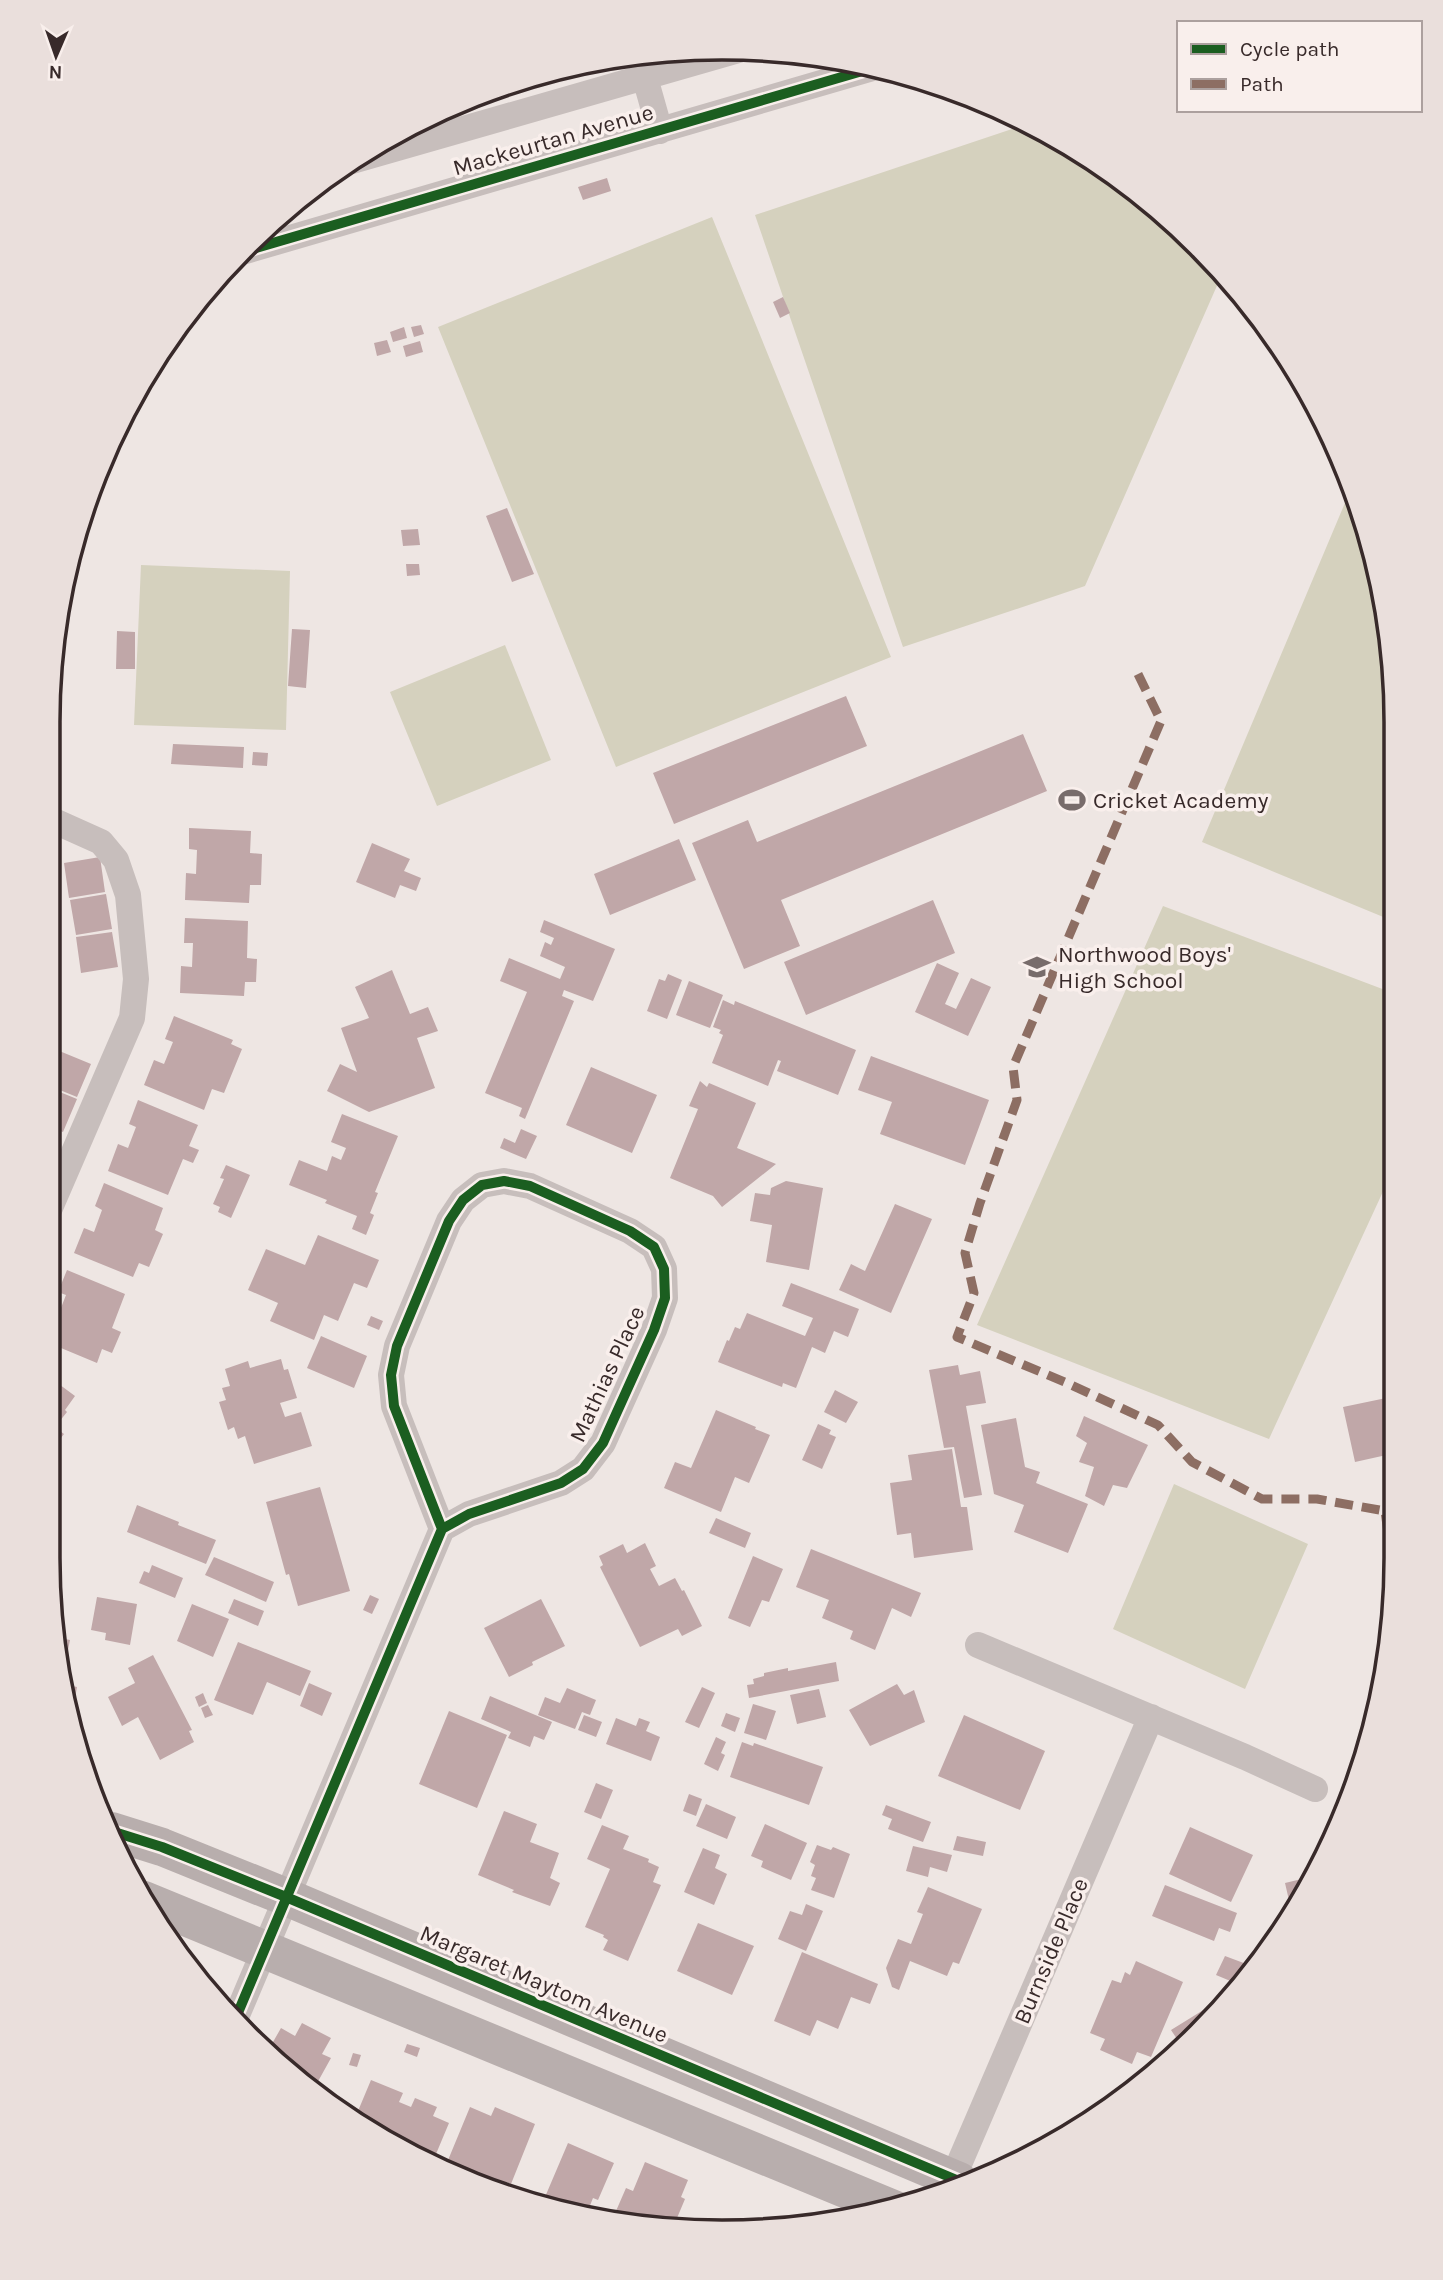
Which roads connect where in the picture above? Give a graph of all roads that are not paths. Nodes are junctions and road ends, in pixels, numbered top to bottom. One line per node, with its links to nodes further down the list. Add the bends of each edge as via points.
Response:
1 (641, 65): 3 (street); 4 (street, Mackeurtan Avenue)
2 (856, 73): 3 (street, Mackeurtan Avenue)
3 (660, 131): 5 (street, Mackeurtan Avenue)
4 (391, 148)
5 (261, 245)
6 (60, 824): 7 (street, via 101,842 116,860 128,895 135,979 132,1018)
7 (60, 1185)
8 (442, 1529): 8 (street, Mathias Place, via 394,1406 391,1376 397,1346 449,1221 463,1200 482,1185 504,1181 530,1186 630,1231 654,1247 664,1269 665,1298 603,1443 583,1469 561,1483 469,1514); 13 (street)
9 (978, 1645): 10 (street)
10 (1151, 1717): 11 (street); 17 (street, Burnside Place)
11 (1315, 1789)
12 (120, 1834): 13 (street, Margaret Maytom Avenue)
13 (286, 1898): 15 (street); 18 (street, Margaret Maytom Avenue)
14 (158, 1905): 15 (street)
15 (264, 1950): 16 (street); 19 (street)
16 (239, 2011)
17 (956, 2177)
18 (949, 2180)
19 (876, 2202)

